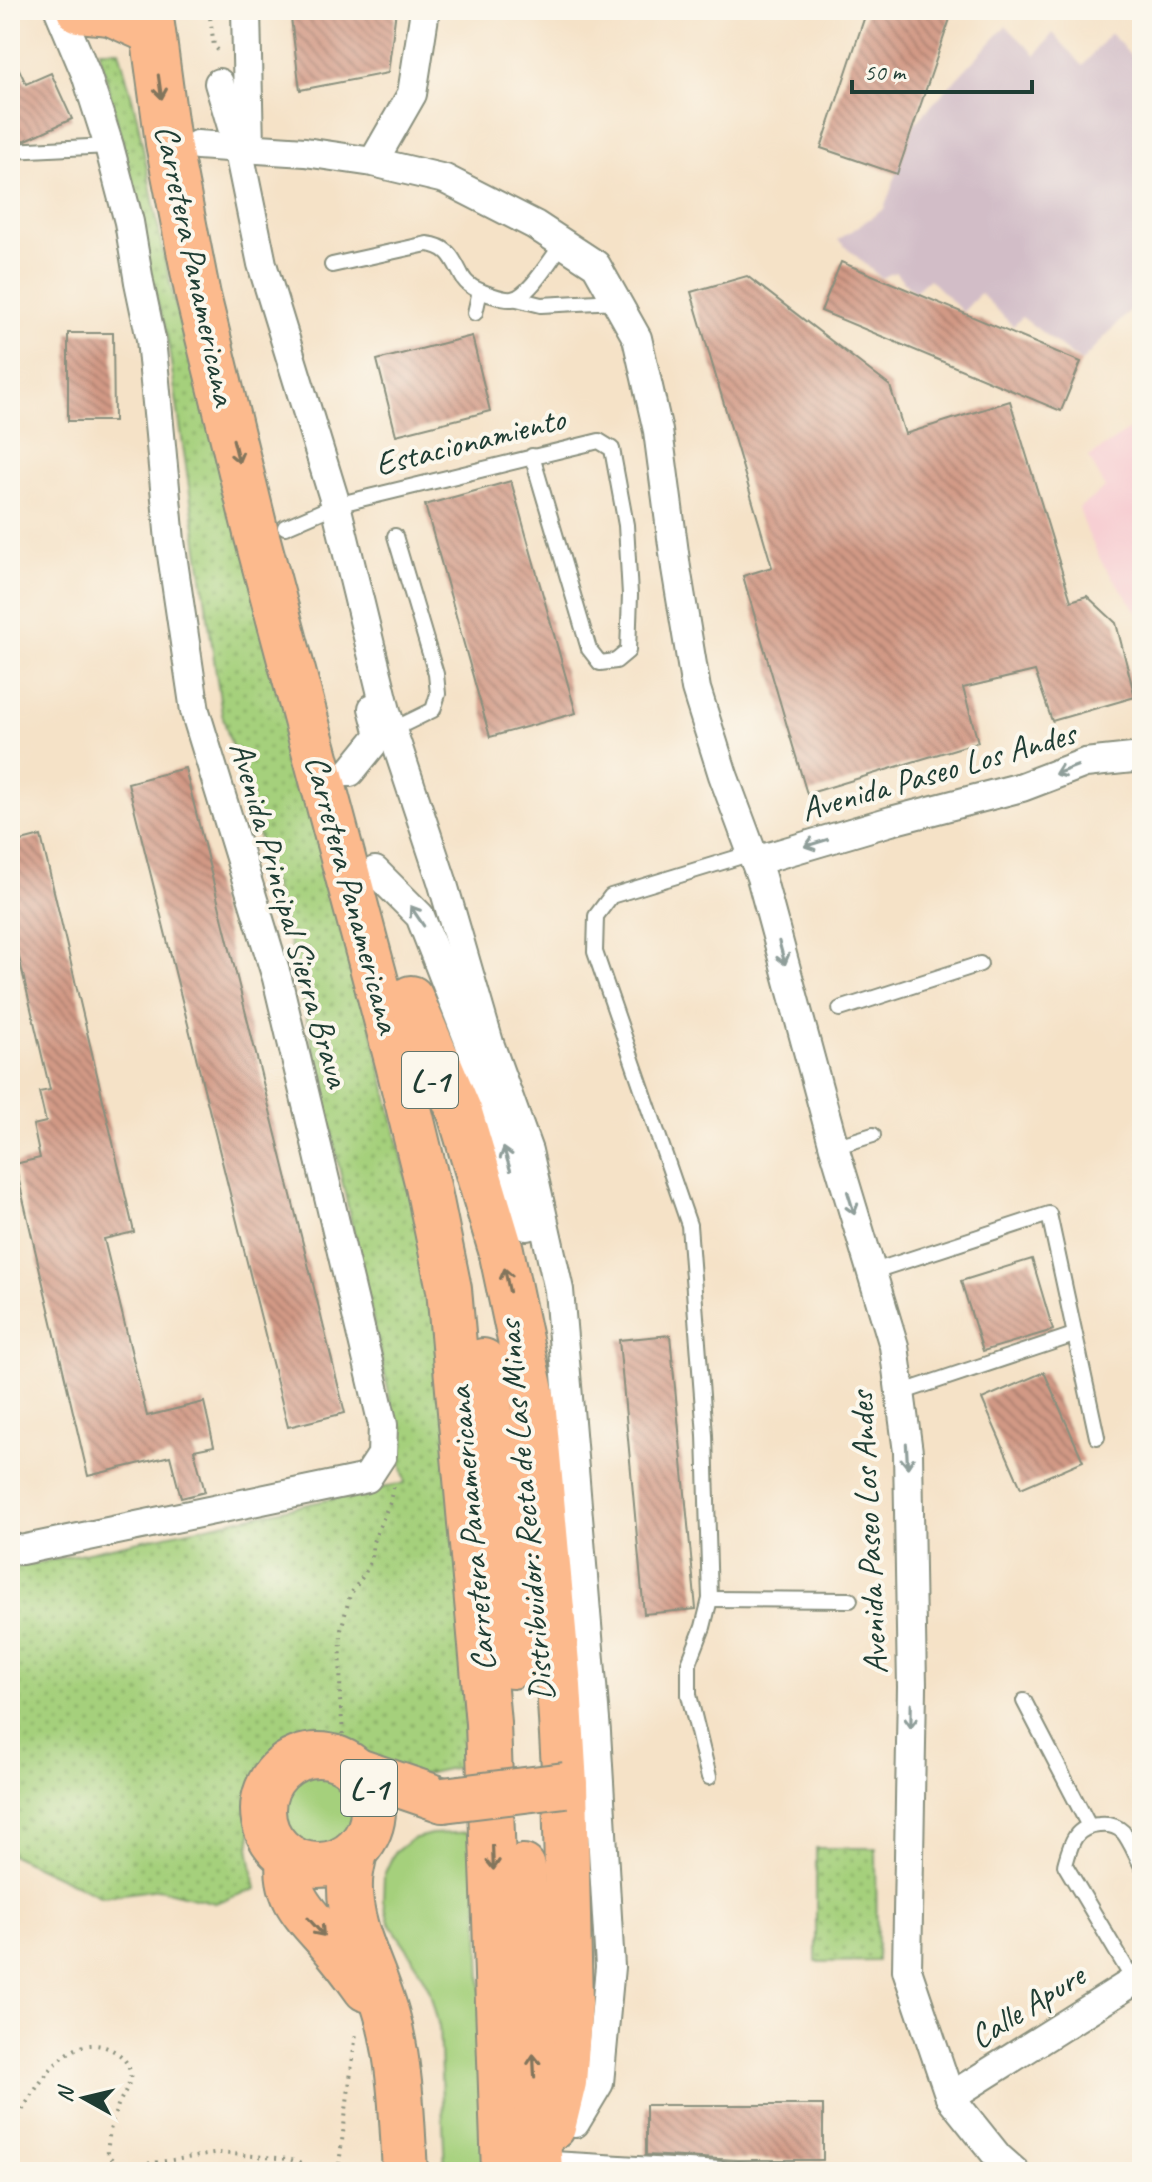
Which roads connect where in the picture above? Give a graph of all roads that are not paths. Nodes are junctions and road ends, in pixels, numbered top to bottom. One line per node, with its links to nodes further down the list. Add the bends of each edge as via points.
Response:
1 (59, 10): 7 (street, Avenida Principal Sierra Brava)
2 (79, 10): 5 (main road)
3 (246, 10): 8 (street)
4 (425, 10): 10 (street, via 412,94)
5 (160, 17): 8 (main road, Carretera Panamericana / L-1); 52 (main road, Carretera Panamericana / L-1, one-way to 52, via 168,143 198,296 400,1074 449,1289 488,1723)
6 (222, 71): 8 (street)
7 (109, 146): 9 (lane); 34 (street, Avenida Principal Sierra Brava, via 151,339 170,541 195,711 277,978 383,1425 382,1455 367,1478 21,1550)
8 (227, 147): 10 (street); 18 (main road, Carretera Panamericana / L-1, via 225,289)
9 (10, 151)
10 (373, 162): 11 (street, via 445,179)
11 (563, 243): 14 (lane); 15 (street, via 596,265)
12 (332, 265): 13 (lane, via 435,245 452,255 468,285)
13 (480, 291): 14 (lane); 16 (lane)
14 (517, 299): 15 (lane, via 541,305)
15 (616, 301): 23 (street, via 637,338 658,431 696,689)
16 (475, 313)
17 (532, 456): 17 (lane, Estacionamiento, via 599,441 612,449 626,525 630,595 628,651 616,661 600,663 589,649); 18 (lane, Estacionamiento)
18 (314, 515): 20 (street, via 352,618); 22 (main road, Carretera Panamericana / L-1, via 320,668); 49 (street, via 387,715 528,1151 559,1290 610,1967 599,2083)
19 (395, 536): 20 (lane, via 438,694 433,710)
20 (380, 735): 22 (street)
21 (1142, 757): 23 (street, Avenida Paseo Los Andes, one-way to 23, via 1085,763 1022,787)
22 (350, 772): 24 (main road, Carretera Panamericana / L-1)
23 (756, 864): 29 (street, Avenida Paseo Los Andes, one-way to 29); 35 (lane, via 611,896 596,916 595,952 689,1225 705,1435)
24 (375, 871): 26 (main road, Carretera Panamericana / L-1); 49 (street, Distribuidor: Recta de Las Minas, one-way to 24, via 593,2015 594,1936 549,1323 531,1242 469,1041 420,916)
25 (980, 964): 27 (lane)
26 (411, 998): 40 (main road, L-1, one-way to 26, via 533,1401 501,1250 460,1113); 50 (main road, Carretera Panamericana / L-1, one-way to 26, via 495,1438 459,1217)
27 (840, 1009)
28 (873, 1135): 29 (lane)
29 (834, 1147): 30 (street, Avenida Paseo Los Andes, one-way to 30)
30 (871, 1272): 31 (lane, via 1049,1214); 32 (street, Avenida Paseo Los Andes, via 894,1346)
31 (1074, 1335): 32 (lane); 33 (lane)
32 (900, 1393): 48 (street, Avenida Paseo Los Andes, one-way to 48, via 908,1452 912,1687 907,1970)
33 (1097, 1437)
34 (10, 1547)
35 (710, 1599): 36 (lane); 39 (lane, via 689,1663 689,1695)
36 (850, 1600)
37 (1024, 1701): 42 (lane)
38 (352, 1766): 41 (main road, L-1); 43 (main road, L-1, via 369,1786 374,1803 373,1820); 44 (main road, L-1, via 312,1754 295,1759 270,1782 263,1816 276,1847)
39 (709, 1777)
40 (565, 1785): 41 (main road, L-1, bridge); 50 (main road, L-1, via 570,2003 564,2082)
41 (443, 1800): 43 (main road, L-1)
42 (1089, 1826): 45 (lane, via 1107,1824 1121,1830); 46 (lane, via 1070,1844 1065,1865)
43 (361, 1844): 44 (main road, L-1, via 340,1862 323,1866); 47 (main road, L-1, via 350,1881)
44 (289, 1858): 47 (main road, L-1, one-way to 47, via 294,1899 328,1940)
45 (1142, 1866)
46 (1138, 1978): 48 (street, Calle Apure)
47 (372, 2024): 51 (main road, L-1, via 398,2067)
48 (950, 2097): 55 (street, Avenida Paseo Los Andes)
49 (575, 2123): 50 (street, Distribuidor: Recta de Las Minas)
50 (545, 2169): 53 (lane)
51 (405, 2172)
52 (504, 2172)
53 (765, 2172): 54 (lane)
54 (772, 2172)
55 (1015, 2172)

